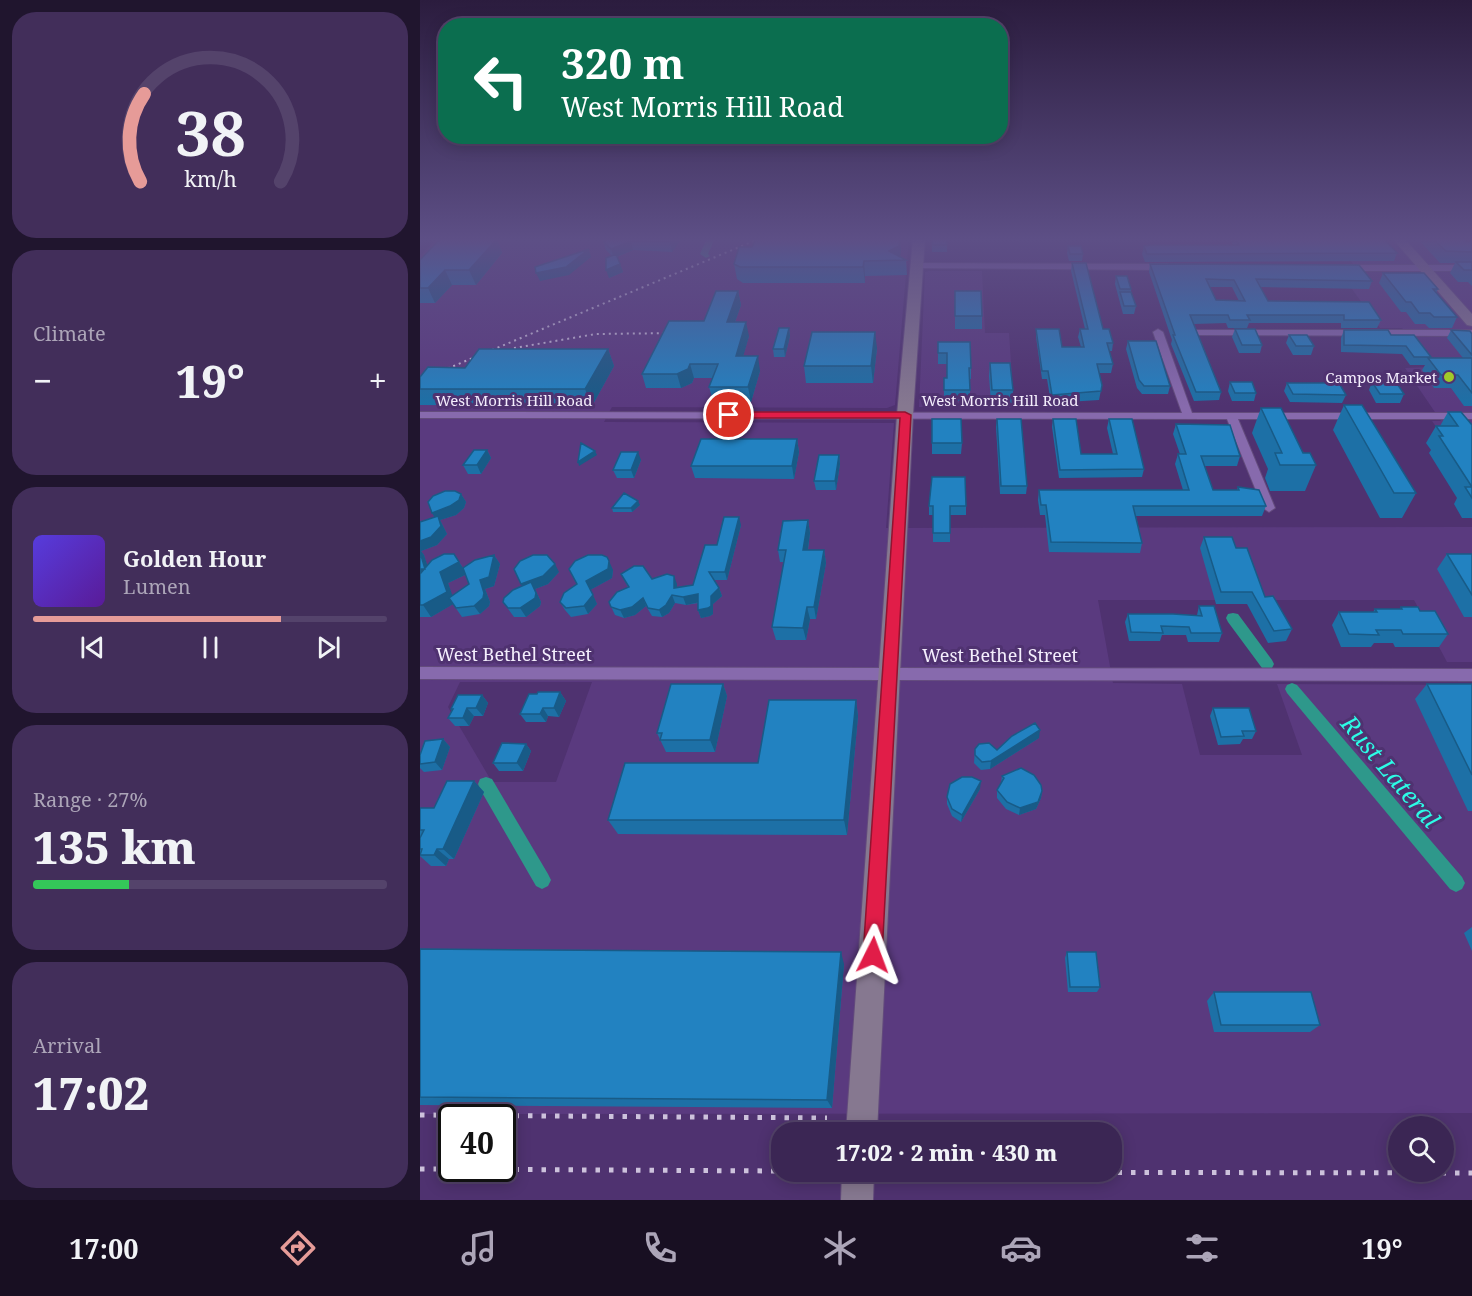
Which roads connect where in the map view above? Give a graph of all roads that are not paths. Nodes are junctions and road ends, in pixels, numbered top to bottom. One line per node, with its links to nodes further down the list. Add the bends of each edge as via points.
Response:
1 (915, 294): 8 (street)
2 (1447, 294): 3 (street)
3 (1472, 322)
4 (1158, 332): 9 (street)
5 (1197, 332): 6 (street)
6 (1472, 333)
7 (420, 415): 8 (street, West Morris Hill Road)
8 (905, 415): 9 (street, West Morris Hill Road); 14 (street)
9 (1188, 415): 10 (street, West Morris Hill Road)
10 (1232, 415): 11 (street, West Morris Hill Road); 12 (street)
11 (1472, 416)
12 (1269, 508)
13 (420, 673): 14 (street, West Bethel Street)
14 (891, 674): 15 (street, West Bethel Street); 16 (street)
15 (1472, 675)
16 (862, 1122)
17 (858, 1182): 18 (street)
18 (857, 1200)

